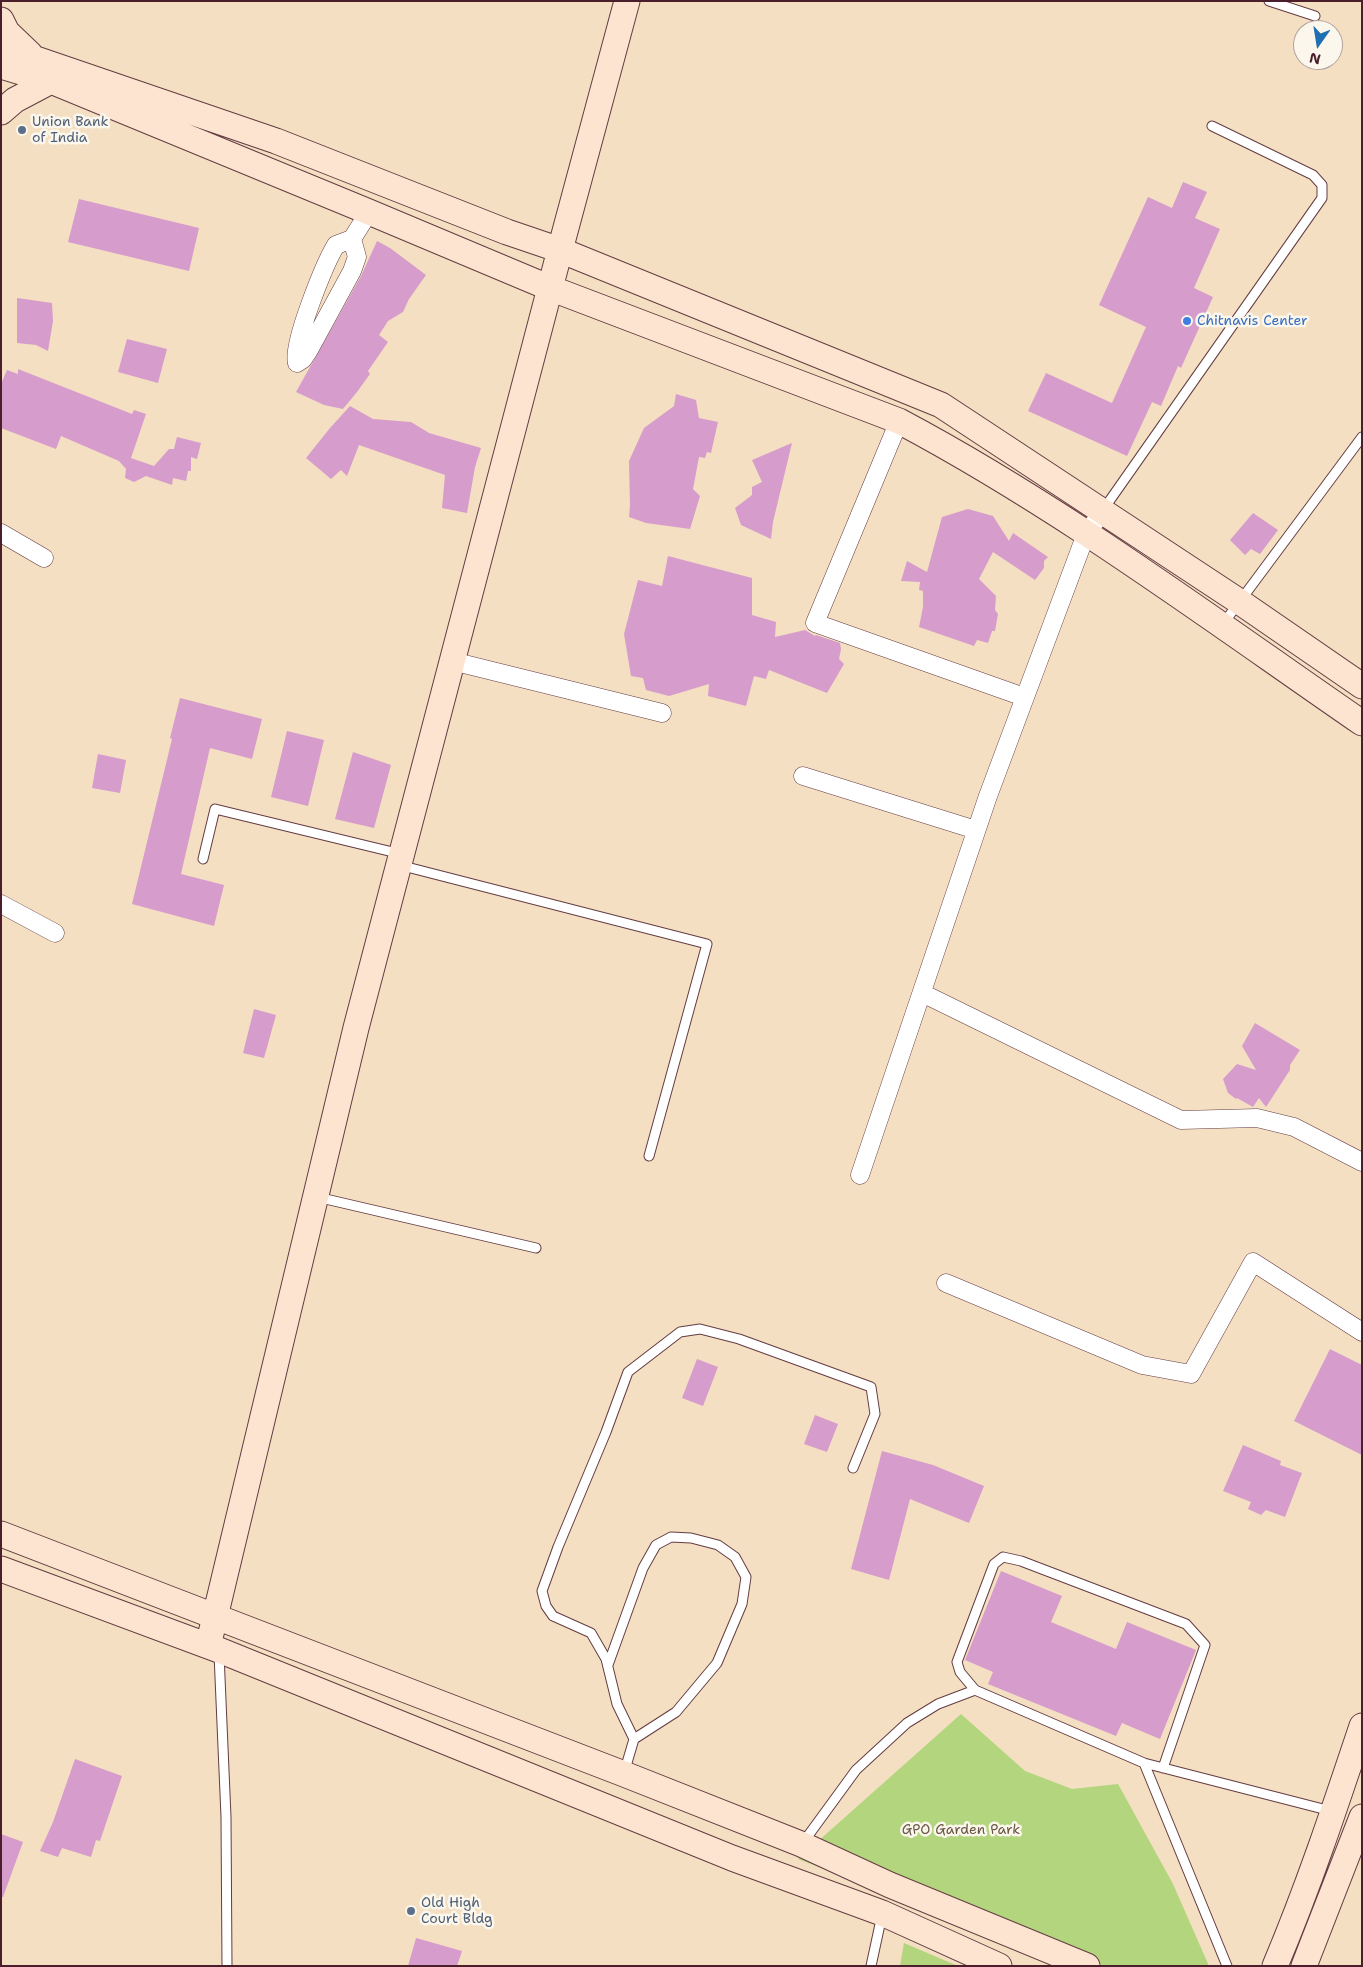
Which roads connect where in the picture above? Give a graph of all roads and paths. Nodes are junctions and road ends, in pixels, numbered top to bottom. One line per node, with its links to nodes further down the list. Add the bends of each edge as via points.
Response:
1 (627, 1): 15 (street)
2 (1269, 1): 3 (lane)
3 (1315, 16)
4 (1, 20): 6 (street, via 7,32)
5 (1, 46): 6 (street)
6 (33, 58): 11 (street)
7 (1, 66): 8 (street)
8 (51, 82): 9 (street, via 15,100); 12 (street)
9 (1, 112)
10 (1212, 126): 19 (lane, via 1313,174 1322,185 1322,198)
11 (276, 141): 12 (street); 15 (street)
12 (266, 170): 13 (street)
13 (369, 212): 14 (street); 16 (street)
14 (352, 239): 14 (street, via 357,257 352,271 309,350 297,363 295,358 304,324 326,261 336,244)
15 (560, 250): 16 (street); 19 (street, via 941,405)
16 (550, 288): 17 (street); 25 (street)
17 (900, 421): 21 (street); 27 (street, via 815,623)
18 (1362, 438): 23 (lane)
19 (1103, 511): 21 (street); 23 (street)
20 (1, 533): 22 (street)
21 (1086, 534): 24 (street); 27 (street)
22 (44, 558)
23 (1240, 602): 24 (lane); 26 (street)
24 (1222, 625): 29 (street)
25 (452, 661): 28 (street); 33 (street)
26 (1362, 686)
27 (1024, 697): 31 (street)
28 (662, 713)
29 (1362, 723)
30 (803, 776): 31 (street)
31 (976, 830): 36 (street)
32 (203, 859): 33 (lane, via 215,809)
33 (400, 860): 37 (lane, via 707,944); 40 (street)
34 (1, 904): 35 (street)
35 (55, 933)
36 (922, 994): 38 (street, via 1181,1120 1257,1118 1294,1127); 39 (street)
37 (649, 1156)
38 (1362, 1162)
39 (860, 1175)
40 (316, 1196): 41 (lane); 47 (street)
41 (536, 1248)
42 (946, 1284): 43 (street, via 1142,1366 1191,1374 1253,1262)
43 (1362, 1332)
44 (852, 1468): 49 (lane, via 875,1414 871,1387 700,1329 680,1332 628,1372 542,1591 546,1606 554,1616 591,1632)
45 (1, 1534): 47 (street)
46 (1, 1569): 48 (street)
47 (215, 1616): 48 (street); 55 (street)
48 (214, 1648): 59 (street, via 732,1858); 61 (lane, via 226,1817)
49 (608, 1665): 52 (lane, via 617,1704); 52 (lane, via 643,1568 656,1545 671,1537 691,1538 718,1545 735,1557 746,1577 742,1604 717,1663 676,1712)
50 (974, 1690): 53 (lane); 54 (lane, via 960,1672 957,1662 994,1564 1003,1557 1186,1624 1206,1645); 58 (lane, via 938,1704 907,1723 856,1770)
51 (1362, 1726): 56 (street)
52 (634, 1739): 55 (lane)
53 (1144, 1763): 54 (lane); 65 (lane)
54 (1163, 1768): 56 (lane)
55 (624, 1774): 58 (street)
56 (1334, 1811): 57 (street); 60 (street)
57 (1360, 1827): 68 (street)
58 (801, 1844): 64 (street, via 890,1885)
59 (882, 1913): 62 (lane); 63 (street)
60 (1288, 1935): 66 (street); 67 (street)
61 (227, 1966)
62 (871, 1966)
63 (999, 1966)
64 (1088, 1966)
65 (1227, 1966)
66 (1262, 1966)
67 (1275, 1966)
68 (1304, 1966)

